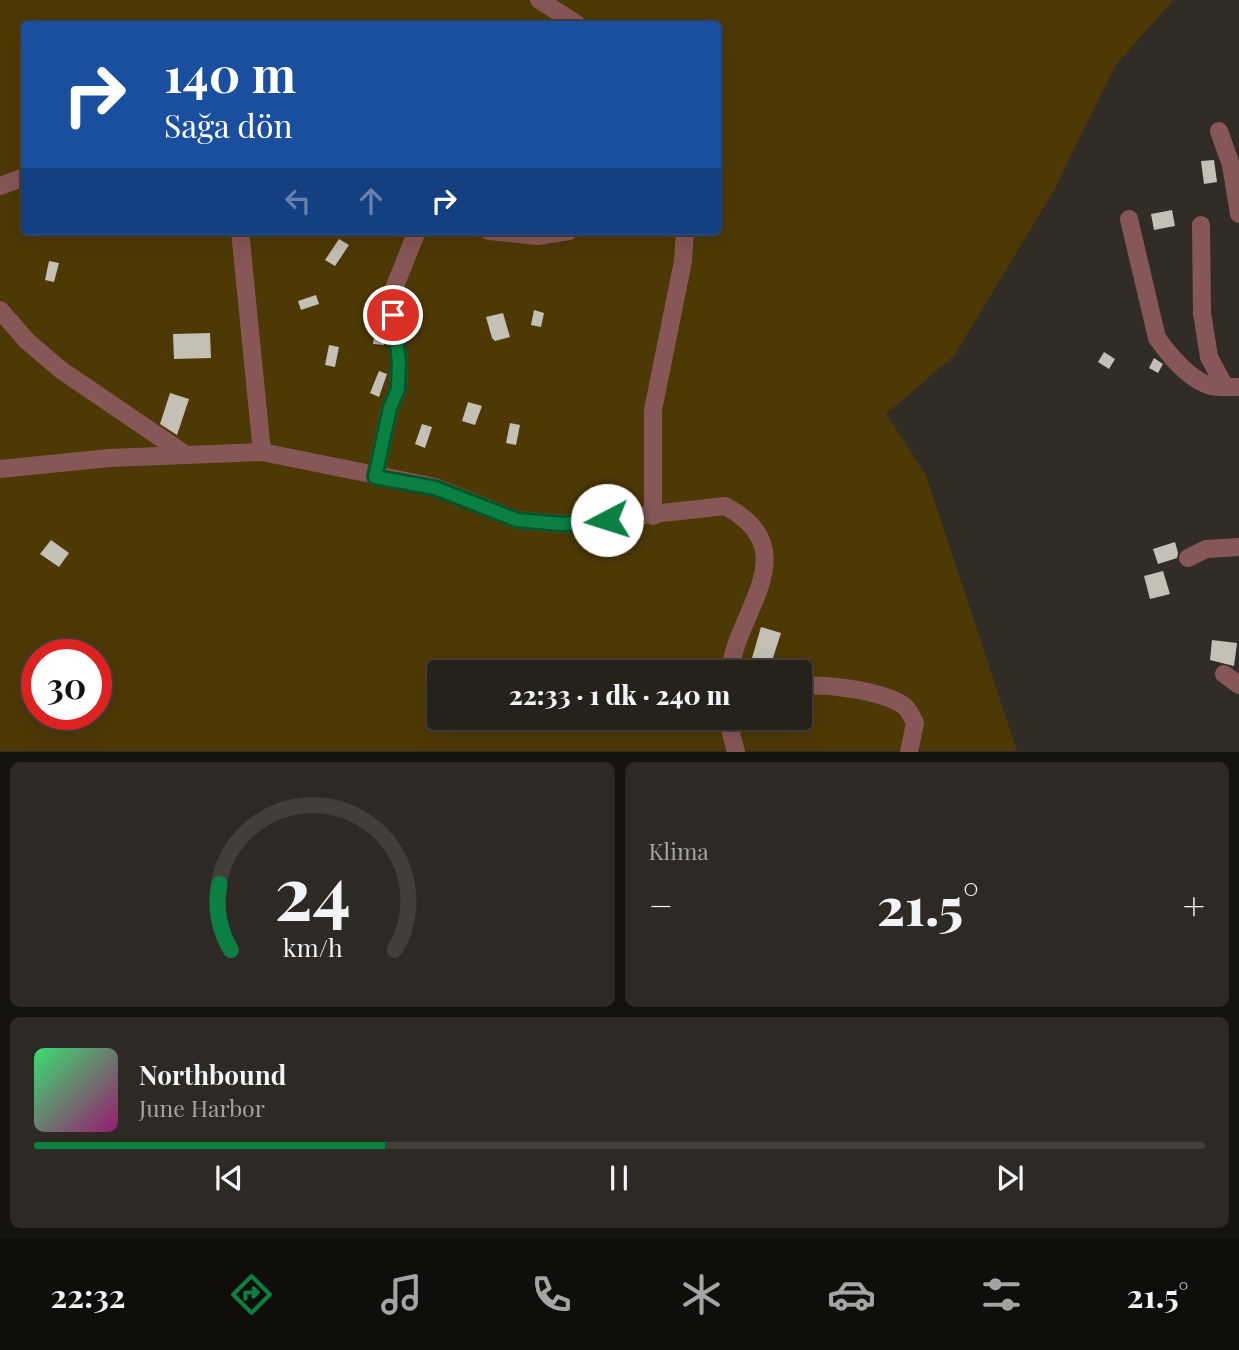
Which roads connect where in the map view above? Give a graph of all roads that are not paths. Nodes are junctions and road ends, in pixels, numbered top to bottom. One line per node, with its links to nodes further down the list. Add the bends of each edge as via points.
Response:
1 (539, 0): 2 (street)
2 (572, 21)
3 (1219, 131): 6 (street, via 1231,165)
4 (21, 178): 5 (street)
5 (0, 186)
6 (1239, 214)
7 (1129, 219): 13 (street, via 1157,338 1198,380)
8 (1200, 225): 13 (street, via 1202,313 1209,357)
9 (240, 235): 14 (street)
10 (415, 235): 17 (street, via 391,296 398,389)
11 (685, 235): 18 (street, via 653,410)
12 (0, 310): 15 (street, via 61,370)
13 (1232, 387)
14 (262, 452): 15 (street); 17 (street)
15 (186, 455): 16 (street)
16 (0, 469)
17 (375, 477): 18 (street, via 435,488 517,520 562,524)
18 (653, 516): 21 (street, via 725,506 744,516 763,543 764,576)
19 (1239, 547): 20 (street, via 1206,549)
20 (1188, 558)
21 (734, 660)
22 (1224, 674): 24 (street)
23 (812, 685): 27 (street, via 865,691 904,705 915,723)
24 (1239, 685)
25 (730, 730): 26 (street)
26 (736, 751)
27 (909, 751)

